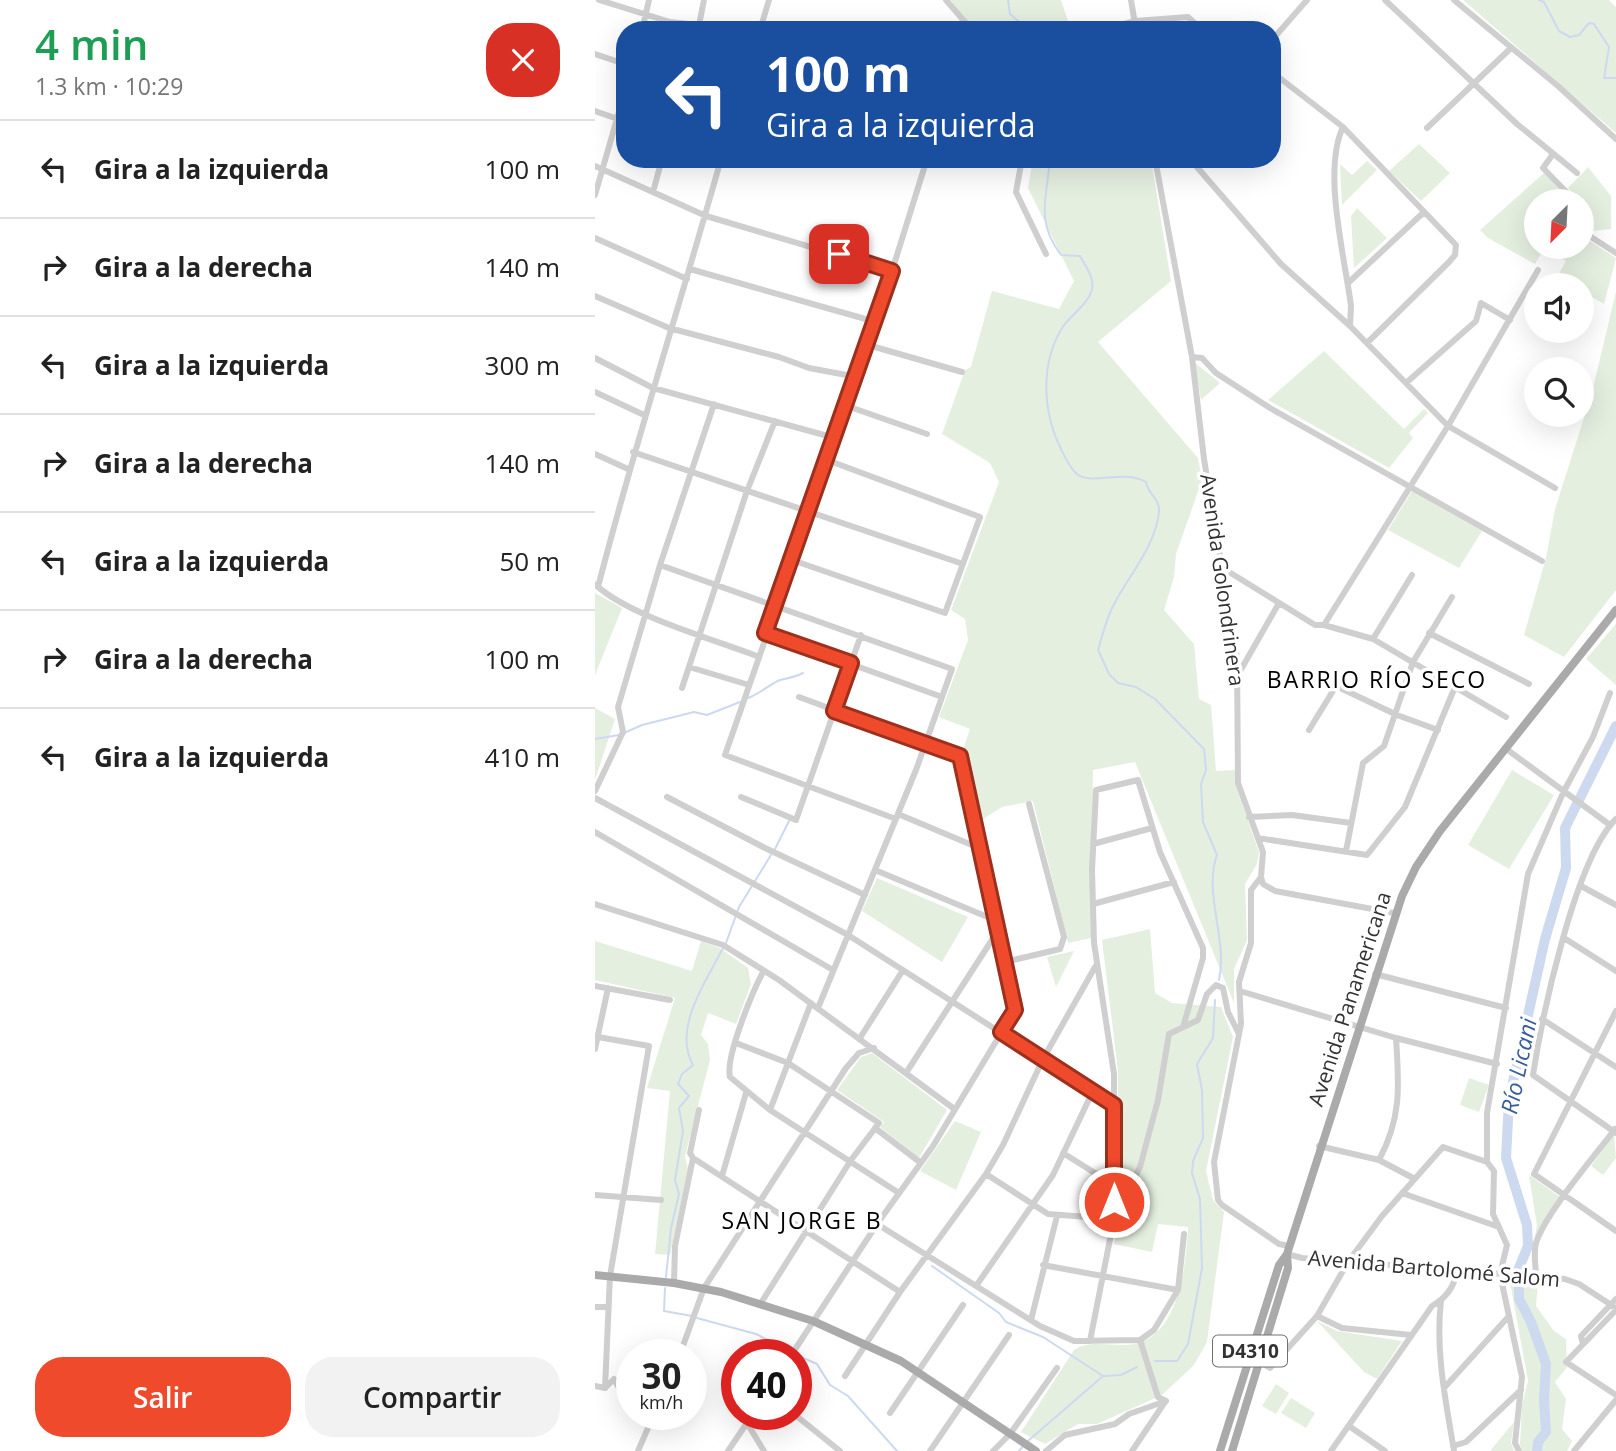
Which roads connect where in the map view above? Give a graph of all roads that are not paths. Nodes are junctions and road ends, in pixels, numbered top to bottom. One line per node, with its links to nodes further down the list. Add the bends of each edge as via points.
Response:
1 (599, 0): 10 (street)
2 (649, 0): 10 (street)
3 (704, 0): 13 (street)
4 (769, 0): 14 (street)
5 (946, 0): 15 (street)
6 (1131, 0): 16 (street)
7 (1307, 0): 18 (street)
8 (1385, 0): 23 (street)
9 (1454, 0): 19 (street)
10 (646, 15): 11 (street); 12 (street)
11 (644, 21)
12 (667, 21)
13 (699, 21)
14 (763, 21)
15 (963, 21)
16 (1135, 21): 17 (street, via 1188,16)
17 (1193, 21)
18 (1281, 30)
19 (1511, 48): 23 (street); 29 (street)
20 (595, 54): 21 (street)
21 (616, 61)
22 (1281, 79): 27 (street)
23 (1474, 84): 28 (street); 30 (street)
24 (595, 111): 25 (street)
25 (616, 118)
26 (616, 126): 38 (street)
27 (1343, 127): 43 (street); 53 (street, via 1335,177)
28 (1427, 128)
29 (1616, 139)
30 (1553, 153): 39 (street); 40 (street, via 1543,169)
31 (595, 166): 38 (street)
32 (660, 168): 41 (street)
33 (718, 168): 44 (street)
34 (924, 168): 51 (street)
35 (1020, 168): 48 (street, via 1016,192)
36 (1157, 168): 61 (street, Avenida Golondrinera)
37 (1198, 168): 57 (street, via 1281,264)
38 (603, 170): 41 (street); 42 (street)
39 (1577, 173)
40 (1563, 189)
41 (653, 192): 44 (street)
42 (595, 195)
43 (1424, 212): 53 (street); 59 (street, via 1453,241 1455,255)
44 (705, 216): 49 (street); 51 (street)
45 (595, 238): 52 (street)
46 (1594, 239): 47 (street)
47 (1616, 253)
48 (1045, 254)
49 (690, 269): 52 (street); 56 (street)
50 (1538, 270): 55 (street)
51 (892, 271): 56 (street)
52 (687, 279): 58 (street)
53 (1348, 283): 57 (street)
54 (595, 296): 58 (street)
55 (1510, 320): 65 (street, via 1481,303 1476,321); 73 (street)
56 (876, 322): 60 (street)
57 (1350, 326): 59 (street)
58 (669, 328): 64 (street); 66 (street)
59 (1367, 343): 65 (street)
60 (868, 345): 63 (street); 64 (street)
61 (1192, 356): 81 (street, via 1202,358 1216,373 1270,408); 89 (street, Avenida Golondrinera)
62 (595, 358): 66 (street)
63 (962, 372)
64 (857, 377): 70 (street)
65 (1406, 383): 73 (street)
66 (653, 388): 69 (street); 71 (street)
67 (597, 393): 68 (street); 71 (street)
68 (595, 402)
69 (714, 404): 72 (street); 80 (street)
70 (847, 406): 74 (street); 75 (street)
71 (644, 415): 76 (street)
72 (775, 421): 75 (street); 83 (street)
73 (1448, 426): 81 (street); 82 (street)
74 (927, 435)
75 (835, 438): 78 (street)
76 (633, 452): 79 (street); 80 (street)
77 (595, 454): 79 (street)
78 (827, 460): 84 (street); 88 (street, via 980,517)
79 (628, 469): 92 (street)
80 (691, 472): 83 (street); 87 (street)
81 (1410, 485): 86 (street); 98 (street)
82 (1555, 488)
83 (747, 491): 84 (street); 91 (street)
84 (807, 512): 85 (street); 88 (street)
85 (792, 560): 88 (street, via 945,613); 95 (street)
86 (1542, 561)
87 (660, 565): 91 (street); 97 (street)
88 (963, 565)
89 (1221, 567): 94 (street); 108 (street, Avenida Golondrinera)
90 (1412, 575): 103 (street)
91 (715, 585): 95 (street); 99 (street)
92 (596, 586): 97 (street)
93 (1452, 597): 101 (street)
94 (1279, 603): 98 (street, via 1315,625); 108 (street)
95 (775, 607): 100 (street); 102 (street)
96 (1616, 610): 122 (main road, Avenida Panamericana / D4310)
97 (647, 614): 99 (street); 124 (street, via 618,707 623,732)
98 (1324, 625): 103 (street)
99 (699, 633): 104 (street); 107 (street)
100 (765, 633): 104 (street); 106 (street)
101 (1429, 633): 105 (street); 109 (street)
102 (861, 635): 106 (street); 115 (street, via 952,669)
103 (1373, 639): 105 (street)
104 (757, 656): 110 (street)
105 (1412, 662): 111 (street); 117 (street)
106 (851, 663): 115 (street); 116 (street)
107 (689, 667): 110 (street); 112 (street)
108 (1238, 675): 131 (street, Avenida Golondrinera, via 1237,770)
109 (1529, 684)
110 (749, 685): 123 (street, via 725,755)
111 (1455, 687): 118 (street); 120 (street)
112 (682, 688)
113 (1610, 693): 125 (street)
114 (799, 697): 116 (street)
115 (942, 697): 121 (street)
116 (834, 711): 121 (street); 123 (street)
117 (1397, 715): 119 (street, via 1336,686); 120 (street); 133 (street, via 1384,746 1363,763)
118 (1506, 717)
119 (1309, 730)
120 (1438, 730): 140 (street, via 1405,807 1367,855)
121 (925, 745): 130 (street); 139 (street, via 960,756)
122 (1505, 748): 125 (street); 149 (main road, Avenida Panamericana / D4310, via 1431,843)
123 (806, 786): 127 (street, via 796,820); 130 (street)
124 (595, 791)
125 (1563, 793): 134 (street); 168 (street, via 1528,874)
126 (667, 797): 145 (street)
127 (741, 797)
128 (595, 799): 152 (street)
129 (1029, 804): 154 (street, via 1064,937 1060,949)
130 (897, 817): 139 (street); 141 (street)
131 (1249, 817): 133 (street, via 1292,815); 137 (street, Avenida Golondrinera)
132 (1616, 819): 134 (street)
133 (1351, 823): 140 (street)
134 (1610, 825): 144 (street)
135 (1152, 828): 138 (street); 138 (street, via 1138,780 1096,790); 143 (street)
136 (595, 832): 156 (street)
137 (1258, 838): 140 (street); 142 (street, Avenida Golondrinera, via 1263,852)
138 (1093, 844): 147 (street)
139 (979, 848): 150 (street)
140 (1346, 852)
141 (875, 870): 145 (street); 150 (street)
142 (1261, 877): 149 (street, via 1263,884 1275,891); 163 (street, Avenida Golondrinera, via 1251,890 1251,943 1240,975)
143 (1174, 883): 147 (street); 171 (street, via 1203,948)
144 (1581, 886): 148 (street); 153 (street)
145 (865, 895): 152 (street)
146 (595, 904): 159 (street, via 723,945)
147 (1093, 904): 155 (street)
148 (1616, 905)
149 (1394, 913): 160 (main road, Avenida Panamericana / D4310)
150 (997, 921): 151 (street)
151 (999, 929): 154 (street); 165 (street)
152 (848, 935): 156 (street); 157 (street)
153 (1565, 938): 158 (street); 170 (street)
154 (1005, 962): 173 (street, via 1015,1010)
155 (1095, 966): 182 (street); 191 (street, via 1114,1074)
156 (832, 970): 167 (street)
157 (903, 970): 165 (street); 176 (street)
158 (1616, 971)
159 (763, 972): 166 (street); 178 (street, via 747,1003)
160 (1375, 974): 168 (street); 172 (main road, Avenida Panamericana / D4310)
161 (595, 986): 162 (street)
162 (608, 988): 164 (street); 175 (street)
163 (1240, 991): 172 (street); 174 (street, Avenida Golondrinera)
164 (670, 1000)
165 (953, 1001): 173 (street); 186 (street)
166 (811, 1003): 167 (street); 183 (street)
167 (818, 1008): 176 (street)
168 (1506, 1008): 184 (street)
169 (1616, 1011): 181 (street)
170 (1542, 1019): 181 (street); 190 (street, via 1533,1075)
171 (1183, 1027): 174 (street, via 1198,1020 1211,989 1221,985); 218 (street, via 1167,1038 1158,1100 1139,1167)
172 (1359, 1028): 177 (street); 198 (main road, Avenida Panamericana / D4310)
173 (1001, 1032): 182 (street); 192 (street)
174 (1239, 1034): 224 (street, Avenida Golondrinera, via 1216,1148 1218,1200)
175 (598, 1037): 180 (street); 213 (street, via 649,1046)
176 (860, 1038): 179 (street)
177 (1396, 1038): 184 (street); 202 (street, via 1399,1092 1393,1134)
178 (736, 1043): 183 (street); 188 (street, via 728,1071)
179 (874, 1048): 186 (street); 187 (street, via 859,1053)
180 (595, 1049)
181 (1595, 1053): 185 (street); 190 (street)
182 (1044, 1059): 189 (street); 205 (street)
183 (788, 1063): 187 (street); 194 (street)
184 (1497, 1064): 203 (street, via 1487,1113)
185 (1616, 1067)
186 (906, 1073): 192 (street)
187 (832, 1092): 195 (street, via 879,1123); 196 (street)
188 (746, 1093): 194 (street); 206 (street)
189 (1092, 1093): 191 (street); 199 (street)
190 (1570, 1100): 197 (street); 212 (street, via 1534,1174)
191 (1114, 1105): 208 (street)
192 (953, 1108): 204 (street)
193 (699, 1110): 200 (street, via 690,1153)
194 (771, 1110): 196 (street)
195 (875, 1128): 201 (street); 204 (street)
196 (805, 1130): 201 (street); 215 (street)
197 (1615, 1131): 212 (street)
198 (1319, 1146): 202 (street); 224 (main road, Avenida Panamericana / D4310)
199 (1063, 1153): 208 (street); 216 (street)
200 (693, 1158): 206 (street); 235 (street, via 675,1246)
201 (851, 1160): 209 (street); 221 (street)
202 (1379, 1160): 207 (street)
203 (1486, 1162): 207 (street, via 1443,1147); 220 (street, via 1495,1171 1493,1214)
204 (921, 1163): 209 (street)
205 (986, 1174): 216 (street); 225 (street)
206 (722, 1176): 215 (street)
207 (1413, 1178): 210 (street)
208 (1114, 1185): 218 (street)
209 (899, 1193): 219 (street)
210 (1402, 1193): 220 (street); 227 (street)
211 (595, 1195): 213 (street)
212 (1566, 1195): 222 (street); 234 (street, via 1536,1246)
213 (624, 1197): 214 (street); 233 (street)
214 (661, 1200)
215 (758, 1200): 221 (street); 237 (street)
216 (1031, 1205): 217 (street); 236 (street)
217 (1057, 1216): 218 (street); 228 (street)
218 (1114, 1219): 232 (street)
219 (877, 1224): 225 (street); 226 (street)
220 (1499, 1227): 230 (street, via 1507,1245)
221 (806, 1231): 226 (street); 241 (street)
222 (1616, 1231)
223 (1184, 1234): 238 (street)
224 (1288, 1250): 227 (street, Avenida Bartolomé Salom); 257 (main road, Avenida Panamericana / D4310, via 1288,1268); 287 (main road, Avenida Panamericana / D4310, via 1279,1265)
225 (927, 1256): 236 (street); 239 (street)
226 (853, 1262): 239 (street); 249 (street)
227 (1348, 1262): 229 (street, Avenida Bartolomé Salom); 246 (street)
228 (1044, 1265): 232 (street); 248 (street)
229 (1457, 1270): 230 (street, Avenida Bartolomé Salom); 240 (street)
230 (1500, 1274): 234 (street, Avenida Bartolomé Salom); 247 (street)
231 (595, 1275): 233 (main road)
232 (1103, 1275): 238 (street); 255 (street)
233 (610, 1276): 235 (main road); 245 (street)
234 (1536, 1277): 243 (street, Avenida Bartolomé Salom, via 1565,1279)
235 (674, 1283): 237 (main road)
236 (976, 1286): 248 (street)
237 (704, 1288): 241 (main road); 252 (street)
238 (1178, 1290): 254 (street, via 1159,1324)
239 (900, 1292): 256 (street)
240 (1441, 1301): 251 (street); 264 (street)
241 (761, 1303): 249 (main road)
242 (963, 1305): 259 (street)
243 (1615, 1305): 266 (street, via 1587,1327 1581,1336 1583,1343 1566,1362)
244 (595, 1307): 245 (street)
245 (606, 1307): 263 (street)
246 (1317, 1316): 251 (street, via 1342,1328); 257 (street, via 1270,1368)
247 (1509, 1316): 264 (street); 265 (street)
248 (1031, 1320): 255 (street, via 1067,1338)
249 (813, 1321): 253 (street); 256 (main road)
250 (1009, 1335): 268 (street)
251 (1411, 1335): 270 (street)
252 (685, 1339)
253 (802, 1339)
254 (1140, 1340): 255 (street); 267 (street, via 1158,1396)
255 (1090, 1341)
256 (866, 1346): 259 (main road); 260 (street)
257 (1258, 1361): 288 (main road, Avenida Panamericana / D4310)
258 (1057, 1368): 275 (street)
259 (916, 1370): 268 (main road); 269 (street)
260 (845, 1376)
261 (616, 1383): 263 (street, via 614,1380)
262 (595, 1386): 263 (street)
263 (605, 1388)
264 (1444, 1388): 276 (street)
265 (1521, 1390): 276 (street, via 1466,1442); 291 (street)
266 (1616, 1397): 278 (street)
267 (1166, 1401): 285 (street, via 1115,1424 1065,1435); 286 (street)
268 (962, 1403): 275 (main road); 283 (street)
269 (890, 1413)
270 (1349, 1426): 289 (street); 290 (street)
271 (812, 1429): 282 (street)
272 (647, 1430): 279 (street)
273 (742, 1430): 280 (street)
274 (751, 1430): 281 (street)
275 (1013, 1436): 277 (main road); 284 (street)
276 (1453, 1448)
277 (1033, 1449)
278 (1574, 1450)
279 (638, 1451)
280 (728, 1451)
281 (764, 1451)
282 (839, 1451)
283 (930, 1451)
284 (993, 1451)
285 (1046, 1451)
286 (1132, 1451)
287 (1220, 1451)
288 (1232, 1451)
289 (1331, 1451)
290 (1385, 1451)
291 (1518, 1451)

